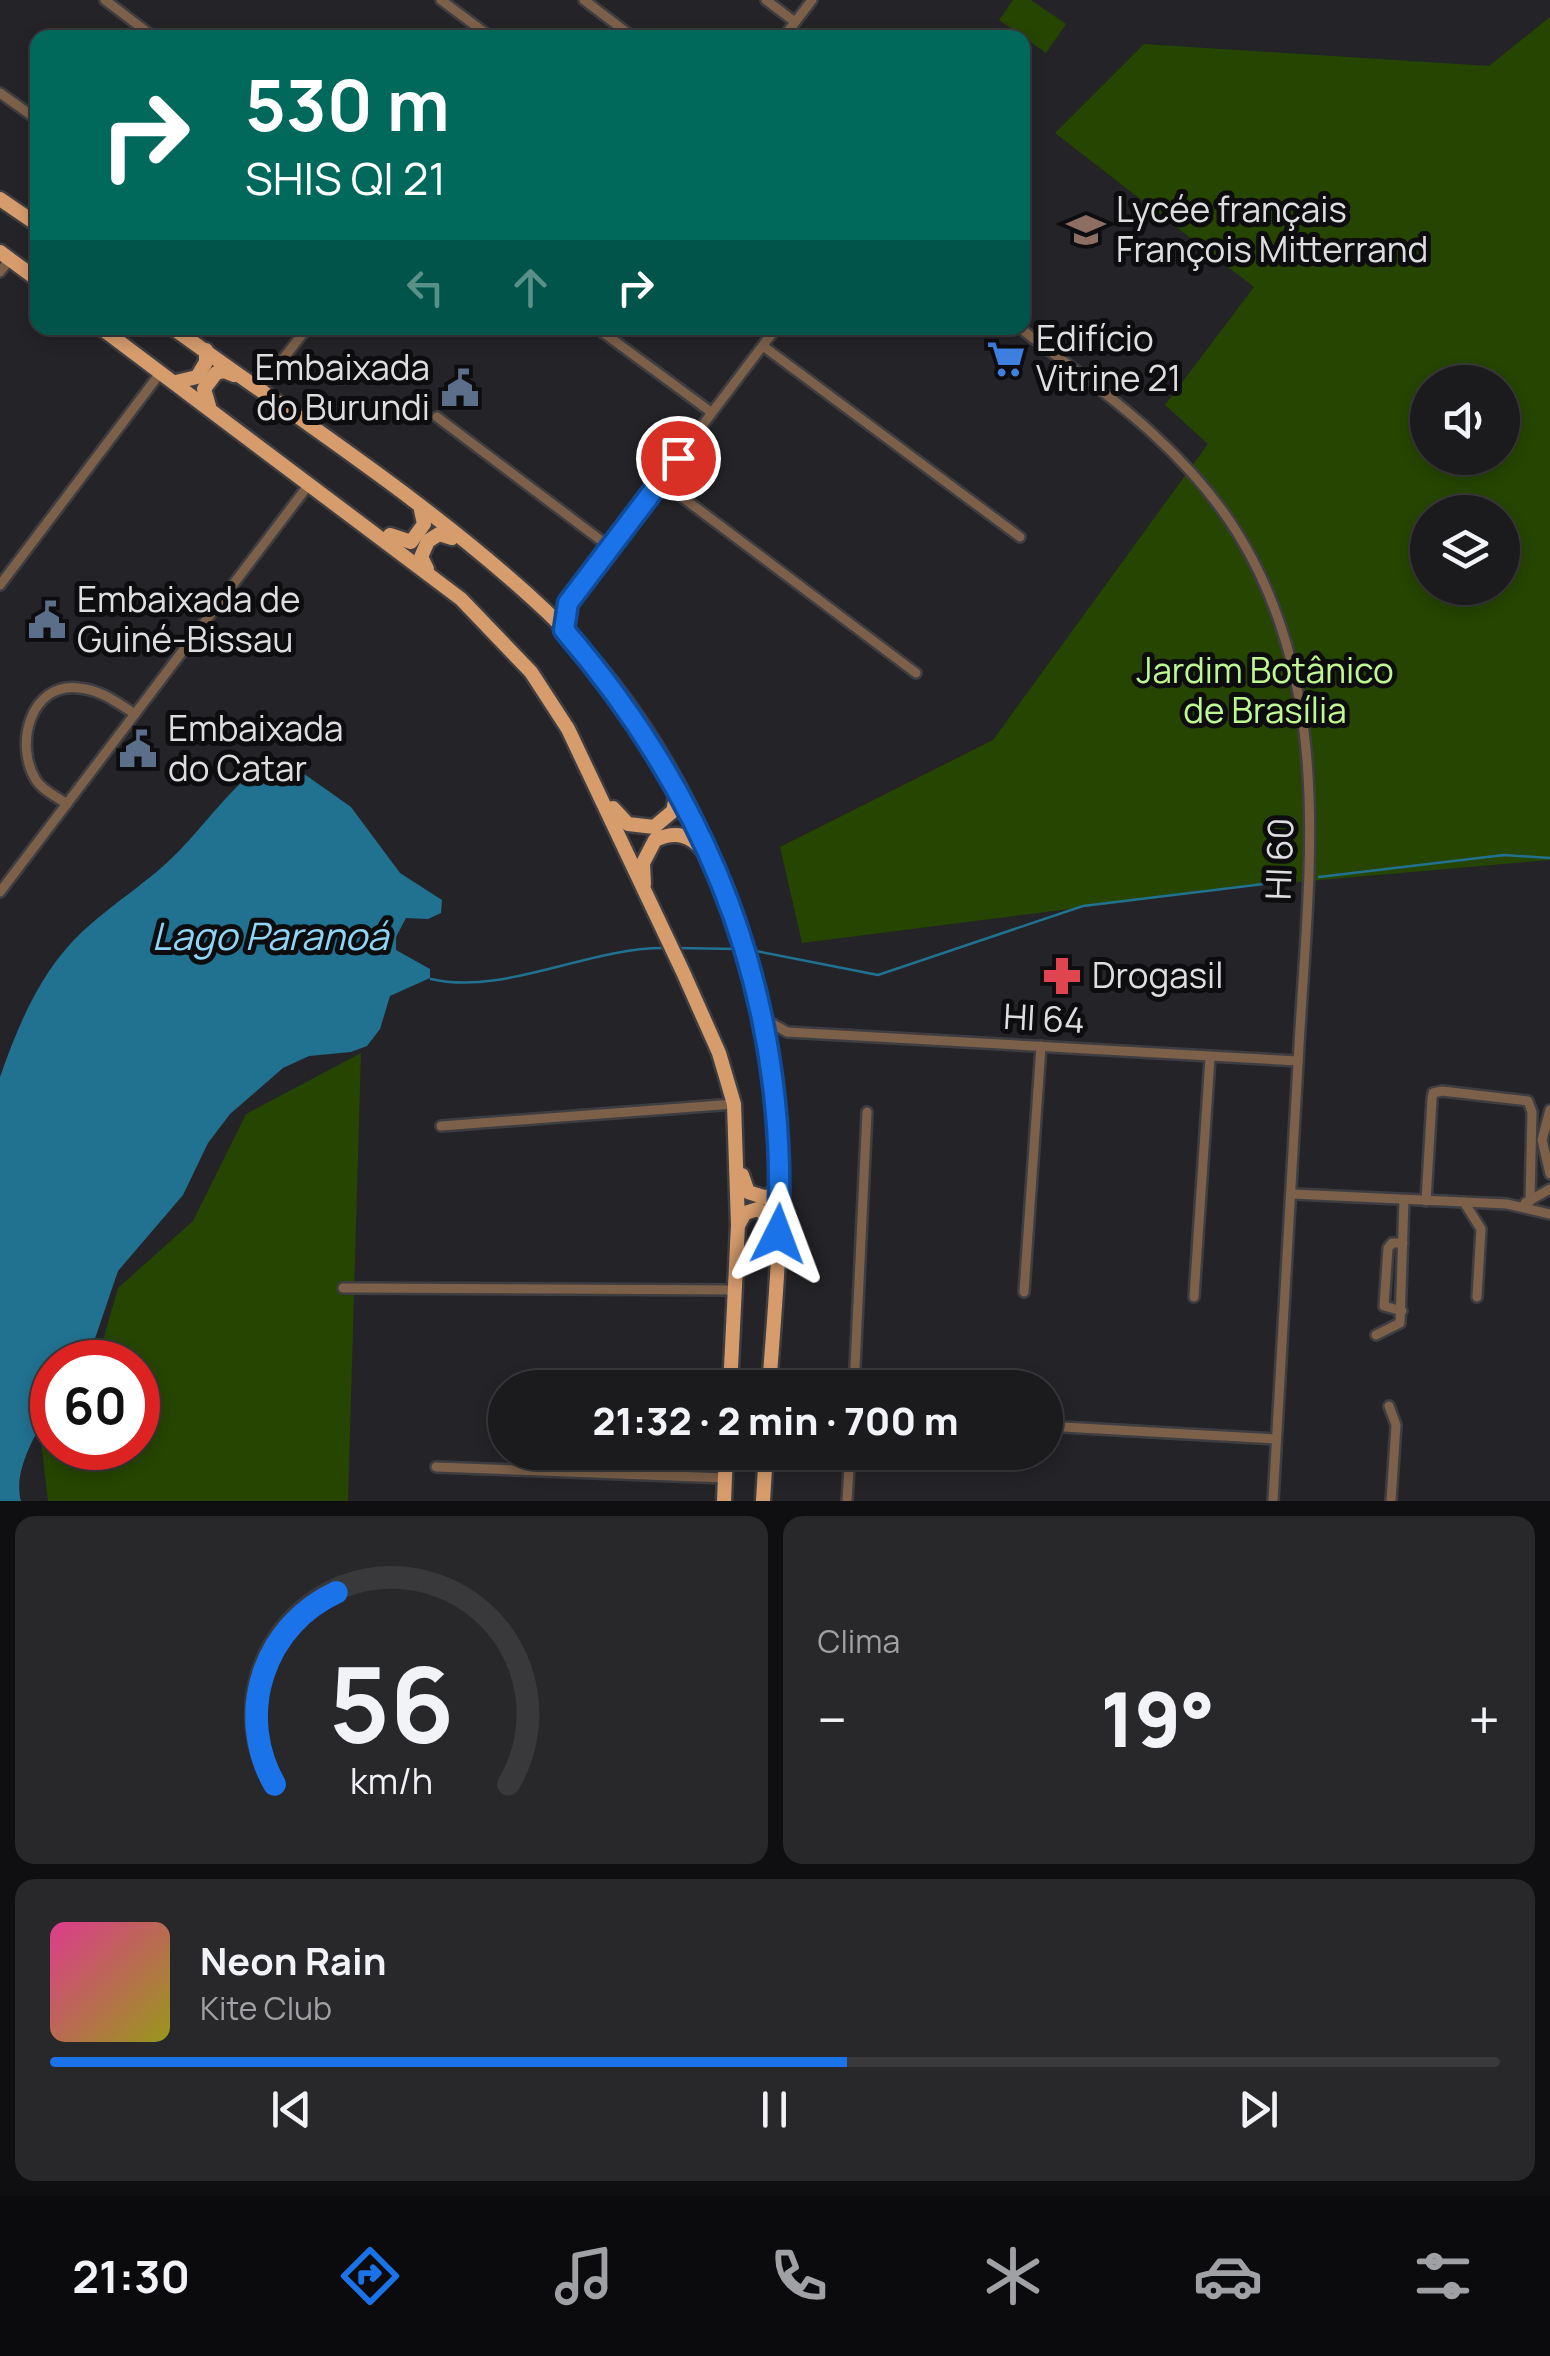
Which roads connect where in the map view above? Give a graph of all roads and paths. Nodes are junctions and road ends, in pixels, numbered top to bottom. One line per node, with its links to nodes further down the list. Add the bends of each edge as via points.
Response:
1 (105, 0): 7 (street)
2 (442, 0): 8 (street)
3 (584, 0): 9 (street)
4 (766, 0): 6 (street)
5 (812, 0): 6 (street)
6 (795, 22): 10 (street)
7 (145, 30)
8 (481, 30)
9 (623, 30)
10 (789, 30)
11 (0, 93): 12 (street)
12 (30, 114)
13 (0, 199): 14 (main road)
14 (30, 220)
15 (3, 261): 16 (main road)
16 (30, 276)
17 (110, 335): 25 (main road)
18 (184, 335): 24 (main road)
19 (301, 335): 27 (street)
20 (607, 335): 29 (street)
21 (771, 335): 23 (street)
22 (1029, 335): 56 (street, HI 60, via 1186,465 1238,533 1273,604 1302,702 1310,758)
23 (763, 346): 29 (street); 36 (street)
24 (206, 350): 26 (main road, via 197,377); 27 (main road)
25 (160, 372): 26 (main road); 39 (street)
26 (176, 382): 28 (main road)
27 (256, 388): 28 (main road, via 216,373 204,389); 33 (main road)
28 (209, 406): 32 (main road)
29 (710, 412): 31 (street)
30 (437, 417): 37 (street)
31 (662, 482): 37 (street); 43 (street)
32 (310, 483): 34 (main road); 44 (street)
33 (421, 510): 34 (main road, via 424,524 411,542); 35 (main road)
34 (371, 527): 38 (main road)
35 (457, 538): 38 (main road, via 439,534 428,541 421,557); 41 (main road)
36 (1020, 538)
37 (611, 548): 40 (street)
38 (428, 572): 46 (main road, via 531,672)
39 (0, 585)
40 (568, 603): 41 (street); 42 (street)
41 (546, 611): 42 (main road)
42 (564, 630): 45 (main road, via 632,714)
43 (916, 672)
44 (135, 714): 47 (street); 47 (street, via 104,693 79,688 57,689 40,704 26,734 28,758 39,784)
45 (678, 785): 46 (main road, via 673,810 662,824 647,828 620,819); 48 (main road)
46 (600, 792): 50 (main road)
47 (67, 804): 49 (street)
48 (719, 873): 50 (main road, via 687,836 667,835 648,849); 51 (main road)
49 (0, 892)
50 (645, 892): 57 (main road)
51 (764, 1019): 52 (street, HI 64); 53 (main road)
52 (786, 1032): 53 (street); 54 (street, HI 64)
53 (769, 1046): 63 (main road)
54 (1041, 1046): 55 (street, HI 64); 79 (street)
55 (1210, 1058): 56 (street, HI 64); 81 (street)
56 (1298, 1061): 65 (street, HI 60)
57 (734, 1104): 60 (street); 61 (main road)
58 (1550, 1110): 62 (street, via 1542,1140)
59 (868, 1112): 86 (street)
60 (441, 1126)
61 (738, 1154): 63 (main road, via 751,1195 768,1198); 72 (main road)
62 (1550, 1174)
63 (780, 1187): 73 (main road)
64 (1550, 1189): 68 (street)
65 (1292, 1194): 66 (street); 89 (street, HI 60)
66 (1404, 1200): 67 (street); 74 (street)
67 (1426, 1201): 68 (street, via 1432,1099 1442,1091 1528,1101); 69 (street)
68 (1530, 1201): 70 (street)
69 (1464, 1202): 70 (street); 80 (street, via 1481,1229)
70 (1518, 1207): 71 (street)
71 (1550, 1214)
72 (738, 1224): 73 (main road, via 758,1210); 78 (main road)
73 (778, 1234): 85 (main road)
74 (1403, 1243): 75 (street, via 1388,1246); 76 (street)
75 (1386, 1282): 76 (street); 82 (street, via 1384,1308)
76 (1402, 1282): 82 (street)
77 (343, 1288): 78 (street)
78 (735, 1290): 84 (main road)
79 (1024, 1292)
80 (1477, 1296)
81 (1194, 1297)
82 (1402, 1311): 83 (street, via 1398,1326)
83 (1376, 1334)
84 (731, 1370)
85 (770, 1370)
86 (855, 1370)
87 (1389, 1406): 99 (street, via 1396,1425)
88 (1063, 1427): 89 (street)
89 (1276, 1440): 98 (street, HI 60)
90 (436, 1467): 94 (street)
91 (725, 1470): 94 (main road)
92 (765, 1470): 96 (main road)
93 (849, 1470): 97 (street)
94 (725, 1478): 95 (main road)
95 (724, 1501)
96 (763, 1501)
97 (847, 1501)
98 (1273, 1501)
99 (1392, 1501)

